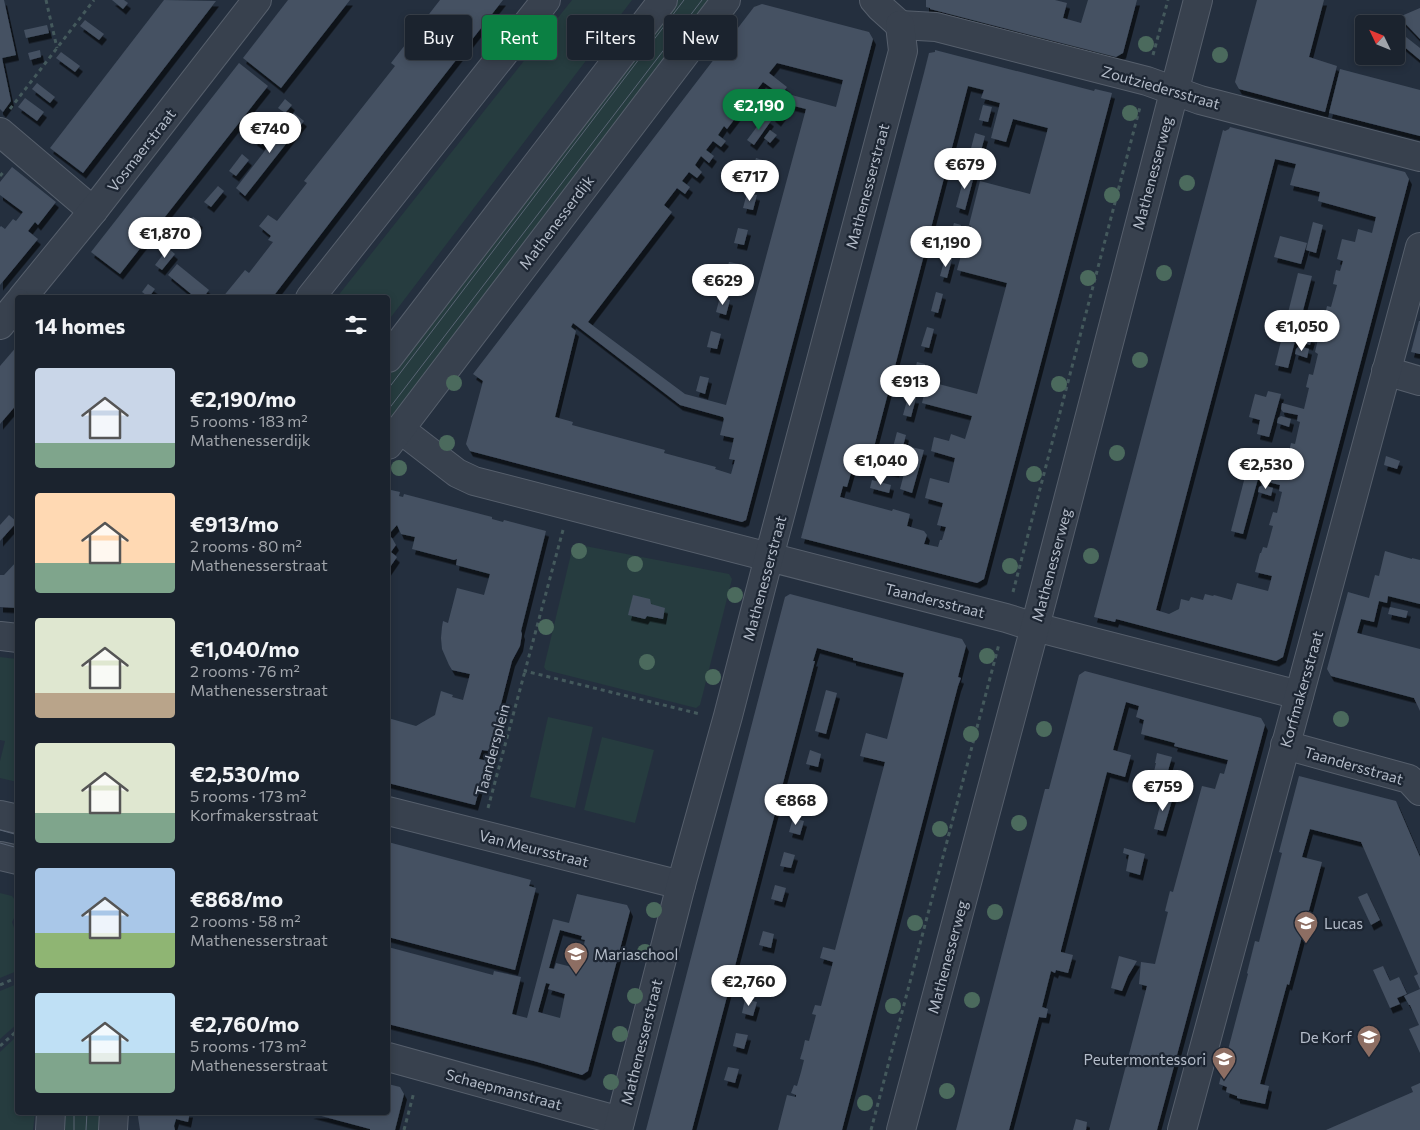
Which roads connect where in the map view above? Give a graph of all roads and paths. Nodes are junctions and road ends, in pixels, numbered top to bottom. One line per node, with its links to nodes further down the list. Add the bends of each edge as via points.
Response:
1 (46, 0): 11 (path)
2 (94, 0): 11 (path)
3 (257, 0): 16 (street, Vosmaerstraat)
4 (546, 0): 19 (street)
5 (662, 0): 22 (street)
6 (726, 0): 25 (street, Mathenesserdijk)
7 (874, 0): 10 (street)
8 (1168, 0): 12 (path, Mathenesserweg)
9 (1198, 0): 13 (street, Mathenesserweg)
10 (900, 24): 12 (street, Zoutziedersstraat, via 936,27); 27 (street, Mathenesserstraat, via 903,51)
11 (57, 48): 14 (path)
12 (1147, 81): 13 (street, Zoutziedersstraat); 28 (path, Mathenesserweg)
13 (1174, 91): 15 (street, Zoutziedersstraat); 29 (street, Mathenesserweg)
14 (3, 123): 16 (street)
15 (1420, 157)
16 (93, 211): 18 (street, Vosmaerstraat)
17 (1420, 247): 23 (street, Korfmakersstraat)
18 (24, 295)
19 (312, 295)
20 (15, 307): 21 (street)
21 (0, 325)
22 (390, 355)
23 (1386, 371): 24 (street); 33 (street, Korfmakersstraat)
24 (1420, 381)
25 (394, 437): 26 (street, Taandersstraat, via 474,481)
26 (570, 506): 27 (street, Taandersstraat); 32 (path)
27 (769, 557): 28 (street, Taandersstraat); 34 (street, Mathenesserstraat)
28 (1006, 618): 29 (street, Taandersstraat); 56 (path, Mathenesserweg)
29 (1036, 627): 33 (street, Taandersstraat); 57 (street, Mathenesserweg)
30 (0, 636): 31 (street)
31 (15, 638)
32 (525, 671): 34 (path, via 709,716); 40 (path, Taandersplein)
33 (1300, 696): 35 (street, Korfmakersstraat)
34 (728, 716): 43 (street, Mathenesserstraat)
35 (1285, 745): 36 (street, Taandersstraat, via 1409,780); 58 (street, Korfmakersstraat)
36 (1420, 791)
37 (390, 812): 40 (street, Van Meursstraat)
38 (0, 815): 39 (street)
39 (15, 818)
40 (481, 835): 43 (street, Van Meursstraat)
41 (0, 856): 42 (street)
42 (15, 859)
43 (681, 885): 52 (street, Mathenesserstraat)
44 (15, 978): 45 (path)
45 (0, 985)
46 (15, 1033): 47 (path)
47 (0, 1046)
48 (390, 1058): 49 (street, Schaepmanstraat)
49 (421, 1066): 52 (street, Schaepmanstraat); 55 (path)
50 (50, 1115): 53 (street)
51 (114, 1115): 54 (street)
52 (619, 1125)
53 (50, 1130)
54 (113, 1130)
55 (404, 1130)
56 (870, 1130)
57 (901, 1130)
58 (1182, 1130)

